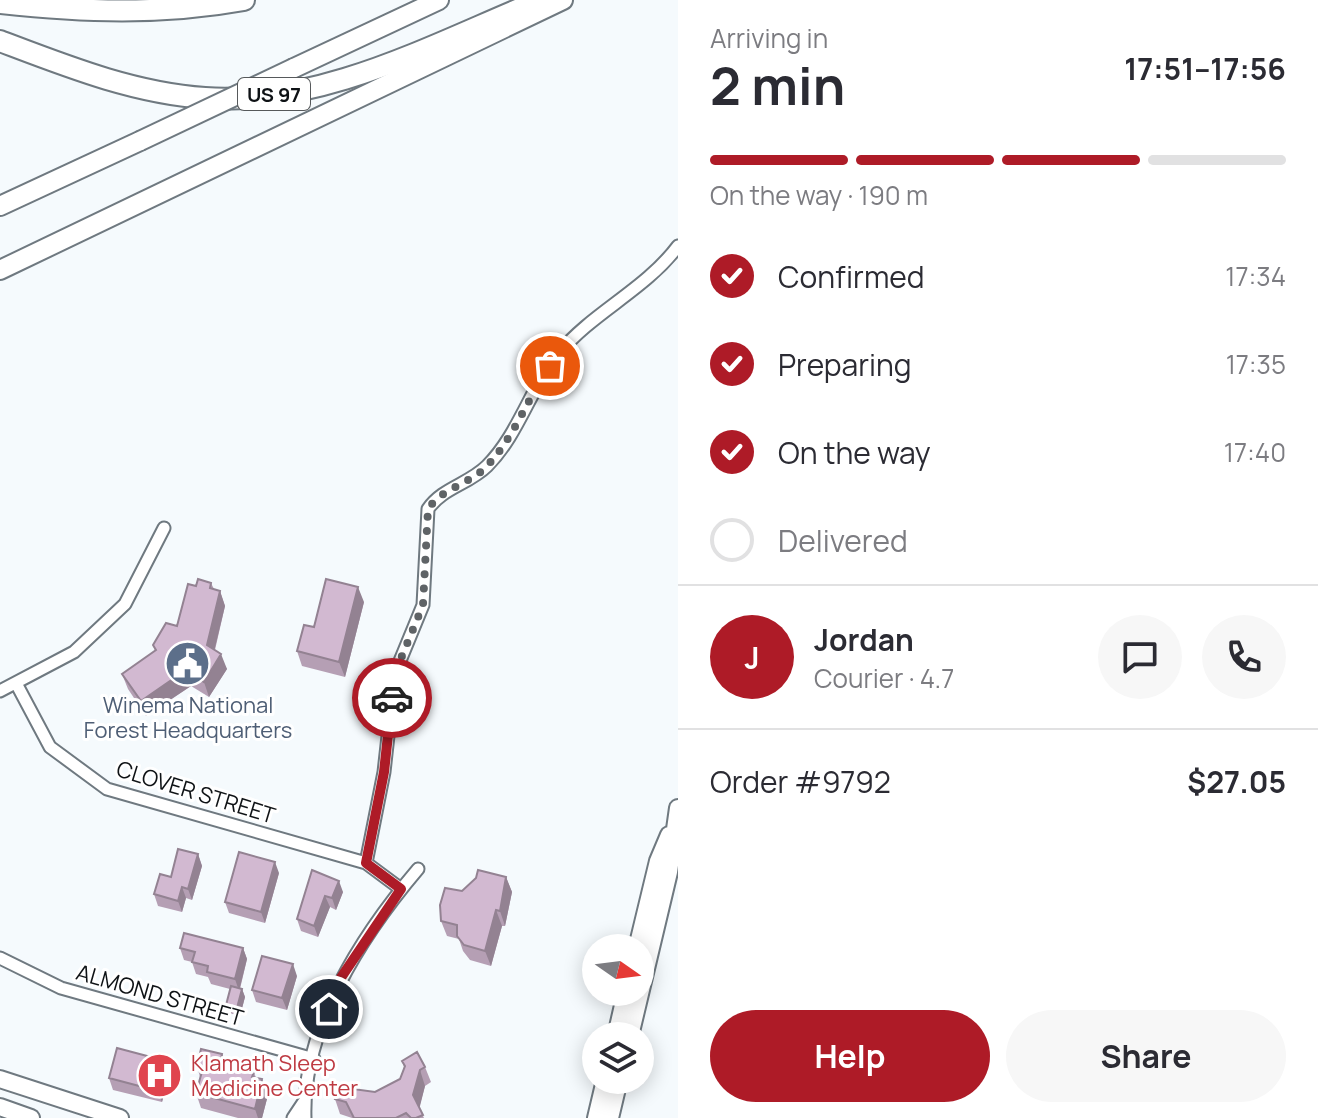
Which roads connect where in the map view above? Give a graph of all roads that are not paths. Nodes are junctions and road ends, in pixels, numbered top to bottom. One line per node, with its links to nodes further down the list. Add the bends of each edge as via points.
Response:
1 (244, 0): 5 (highway, via 128,11)
2 (439, 0): 7 (main road, bridge)
3 (541, 0): 6 (highway, US 97, via 340,80 260,96 205,98 138,87 76,71)
4 (563, 0): 9 (main road)
5 (0, 3)
6 (0, 41)
7 (0, 206)
8 (678, 246): 14 (street, via 662,267 561,351 509,441 484,469 434,499 428,509 423,605 395,673 384,772)
9 (0, 270)
10 (164, 528): 11 (street, via 125,604 74,652)
11 (17, 685): 12 (street); 14 (street, CLOVER STREET, via 50,747 107,789)
12 (0, 691)
13 (677, 816): 15 (street); 18 (street, via 658,861)
14 (366, 863): 17 (street, CLOVER STREET)
15 (674, 868): 20 (street)
16 (418, 869): 17 (street)
17 (401, 889): 21 (street, via 336,985)
18 (640, 934)
19 (0, 958): 21 (street, ALMOND STREET, via 61,988)
20 (634, 1022)
21 (314, 1059): 25 (street)
22 (0, 1079): 28 (street)
23 (602, 1094): 31 (street)
24 (616, 1094): 32 (street)
25 (303, 1103): 29 (street); 30 (street)
26 (0, 1107): 27 (street)
27 (31, 1118)
28 (120, 1118)
29 (293, 1118)
30 (305, 1118)
31 (596, 1118)
32 (610, 1118)

